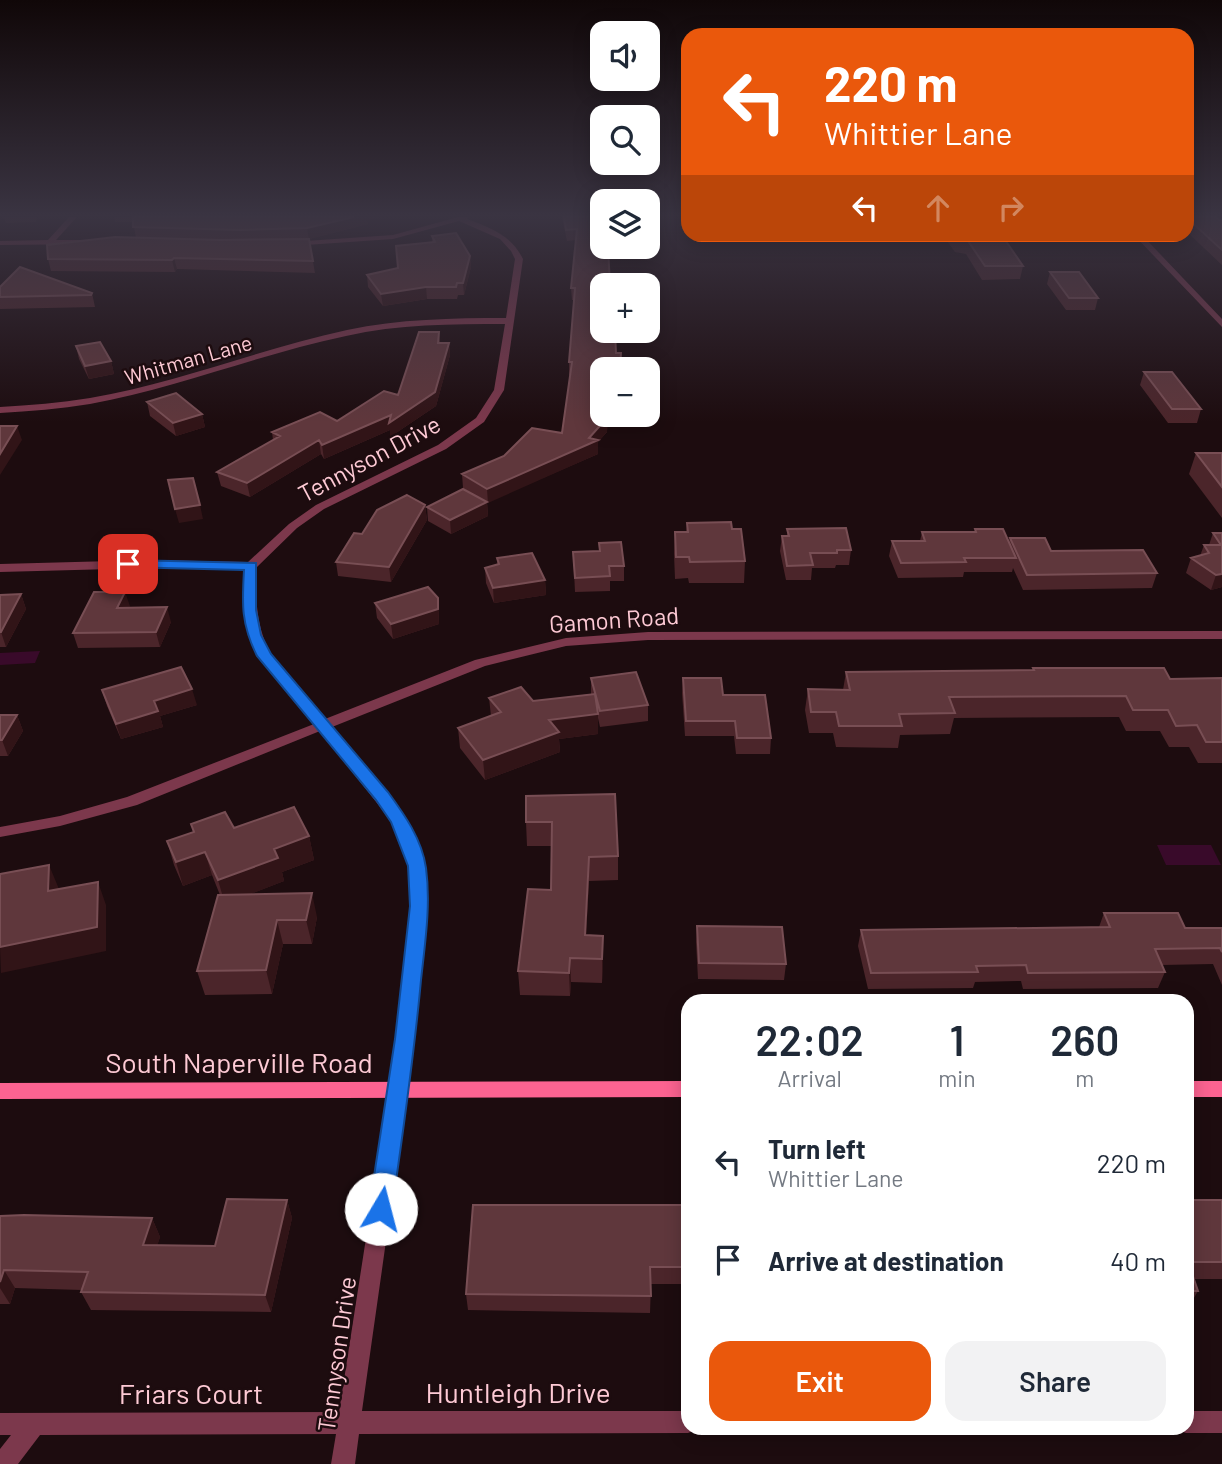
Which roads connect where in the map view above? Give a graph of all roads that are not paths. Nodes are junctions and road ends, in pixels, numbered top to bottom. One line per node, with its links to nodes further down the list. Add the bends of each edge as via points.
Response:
1 (515, 285): 3 (street, Tennyson Drive)
2 (1185, 285): 4 (street)
3 (509, 321): 5 (street, Whitman Lane, via 413,323 346,332 121,397 64,407); 6 (street, Tennyson Drive, via 499,390 480,420 442,447 320,507)
4 (1222, 324)
5 (0, 410)
6 (251, 566): 7 (street); 9 (street, Tennyson Drive, via 249,610 254,635 265,656)
7 (0, 568)
8 (1222, 635): 9 (street, Gamon Road, via 592,639 480,663)
9 (322, 725): 10 (street, Gamon Road, via 132,801); 14 (street, Tennyson Drive, via 399,820 417,866 419,906)
10 (0, 832)
11 (681, 1089): 14 (main road, South Naperville Road)
12 (1194, 1089): 13 (main road)
13 (1222, 1089)
14 (398, 1090): 15 (main road, South Naperville Road); 16 (street, Tennyson Drive)
15 (0, 1091)
16 (349, 1422): 17 (street, Huntleigh Drive); 21 (street, Friars Court); 23 (street, Tennyson Drive)
17 (681, 1422)
18 (1194, 1422): 19 (street)
19 (1222, 1422)
20 (0, 1424): 21 (street, Friars Court)
21 (34, 1424): 22 (street)
22 (3, 1464)
23 (343, 1464)

